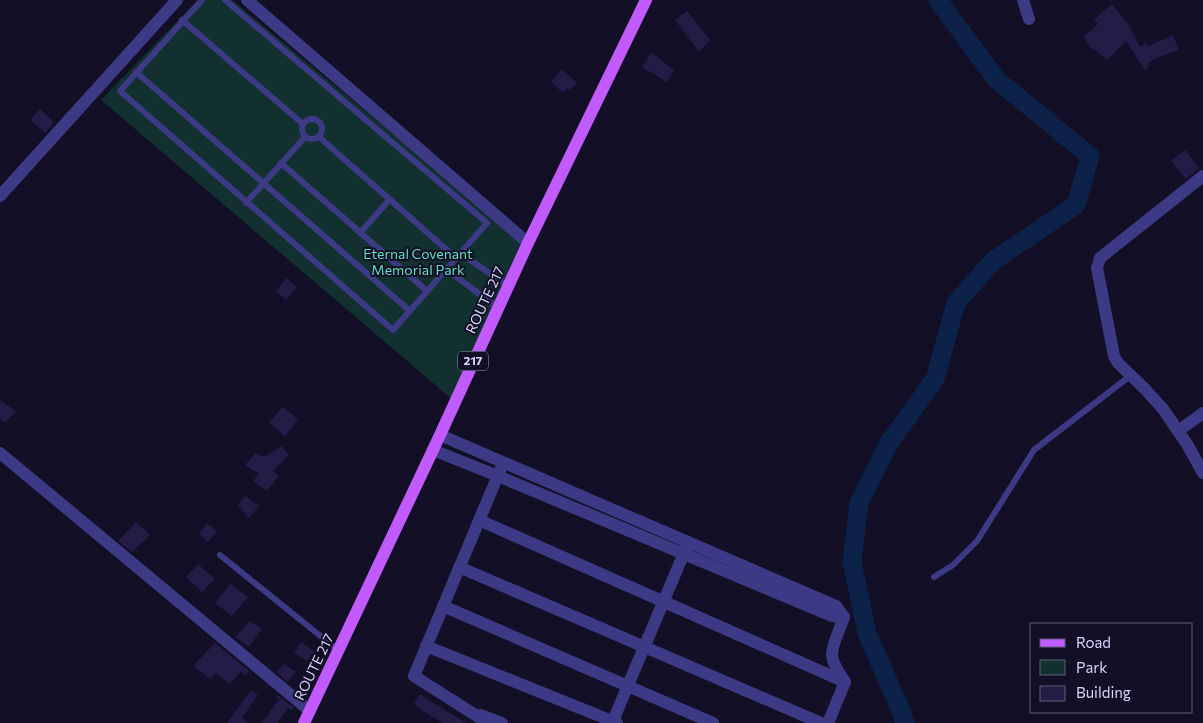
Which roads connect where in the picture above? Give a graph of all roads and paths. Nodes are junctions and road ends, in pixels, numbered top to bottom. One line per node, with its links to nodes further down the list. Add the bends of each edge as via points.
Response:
1 (177, 0): 16 (street)
2 (202, 0): 8 (lane)
3 (225, 0): 21 (lane, via 487,222)
4 (247, 0): 20 (street)
5 (646, 0): 20 (main road, ROUTE 217 / 217)
6 (1023, 0): 7 (street)
7 (1029, 19)
8 (182, 20): 9 (lane); 10 (lane)
9 (136, 72): 15 (lane); 18 (lane, via 120,91)
10 (303, 124): 11 (lane); 12 (lane, via 311,119 318,121 322,128)
11 (305, 137): 12 (lane, via 313,140); 13 (lane)
12 (319, 137): 17 (lane)
13 (281, 163): 15 (lane); 19 (lane)
14 (1203, 176): 27 (street, via 1097,262 1114,356)
15 (264, 182): 18 (lane); 26 (lane)
16 (0, 196)
17 (390, 200): 19 (lane); 21 (lane)
18 (246, 202): 26 (lane, via 393,330)
19 (360, 233): 24 (lane)
20 (528, 243): 23 (main road, ROUTE 217 / 217)
21 (458, 256): 22 (lane); 23 (lane)
22 (446, 269): 24 (lane); 25 (lane)
23 (508, 286): 25 (main road, ROUTE 217 / 217)
24 (427, 292): 26 (lane)
25 (498, 308): 30 (main road, ROUTE 217 / 217)
26 (410, 311)
27 (1130, 376): 29 (street, via 1163,409); 41 (lane, via 1034,450 977,541 953,565)
28 (1203, 413): 29 (street)
29 (1178, 431): 34 (street)
30 (440, 435): 31 (main road, ROUTE 217 / 217); 33 (street)
31 (432, 450): 35 (street); 47 (main road, ROUTE 217 / 217)
32 (0, 453): 51 (street)
33 (503, 462): 35 (street); 37 (street)
34 (1203, 473)
35 (498, 476): 36 (street); 38 (street)
36 (479, 520): 40 (street); 42 (street)
37 (689, 541): 38 (street); 44 (street, via 836,606)
38 (684, 553): 42 (street); 44 (street, via 832,616)
39 (220, 555): 47 (lane)
40 (459, 567): 43 (street); 46 (street)
41 (934, 577)
42 (663, 602): 46 (street); 48 (street)
43 (443, 606): 45 (street); 49 (street)
44 (844, 617): 48 (street, via 832,656)
45 (426, 646): 50 (street, via 414,676); 52 (street)
46 (645, 646): 49 (street); 57 (street)
47 (339, 651): 51 (main road, ROUTE 217 / 217)
48 (844, 682): 58 (street)
49 (628, 686): 52 (street); 56 (street)
50 (465, 708): 54 (street); 55 (street)
51 (310, 711): 53 (main road, ROUTE 217 / 217)
52 (614, 722)
53 (304, 723)
54 (488, 723)
55 (502, 723)
56 (713, 723)
57 (821, 723)
58 (828, 723)

